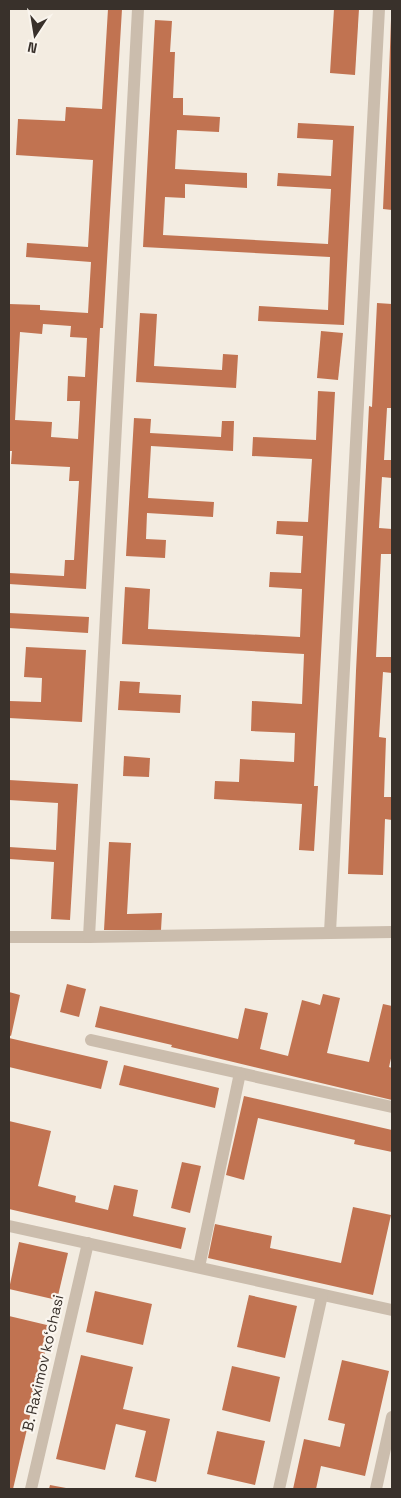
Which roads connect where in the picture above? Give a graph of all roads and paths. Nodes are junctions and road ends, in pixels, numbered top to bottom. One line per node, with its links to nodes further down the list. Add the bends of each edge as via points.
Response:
1 (138, 9): 6 (street)
2 (379, 9): 3 (street)
3 (330, 932): 4 (street); 6 (street)
4 (392, 932)
5 (9, 937): 6 (street)
6 (88, 937)
7 (90, 1040): 8 (street)
8 (240, 1073): 9 (street); 12 (street)
9 (392, 1107)
10 (9, 1226): 11 (street)
11 (88, 1243): 12 (street); 16 (street, B. Raximov koʻchasi)
12 (199, 1267): 13 (street)
13 (322, 1295): 14 (street); 17 (street)
14 (392, 1310)
15 (392, 1417): 18 (street)
16 (31, 1489)
17 (279, 1489)
18 (376, 1489)

